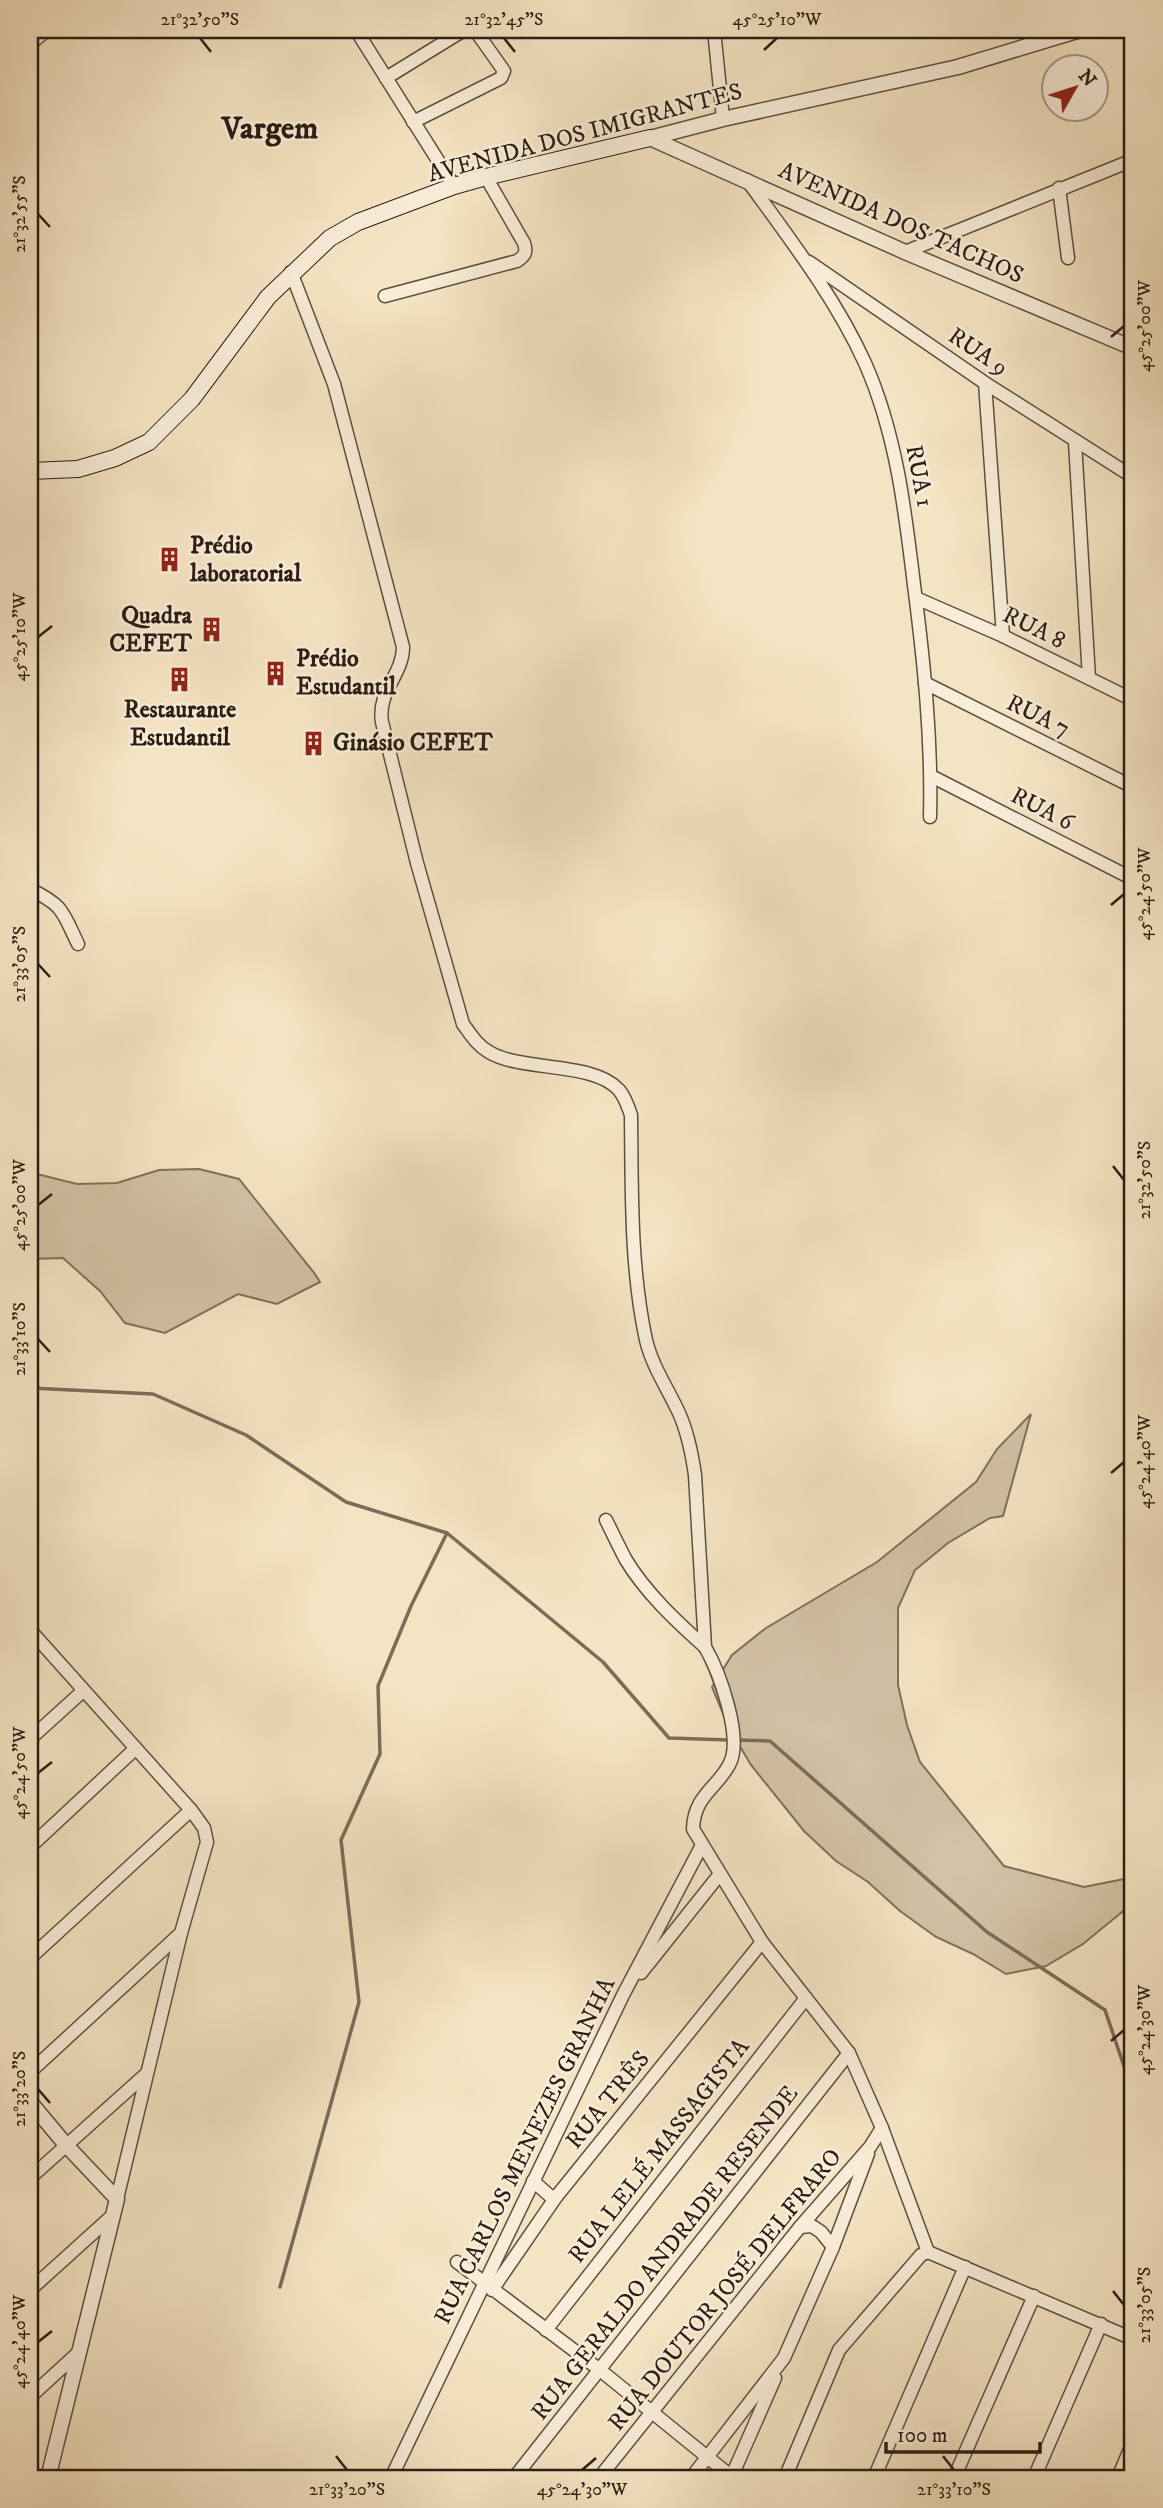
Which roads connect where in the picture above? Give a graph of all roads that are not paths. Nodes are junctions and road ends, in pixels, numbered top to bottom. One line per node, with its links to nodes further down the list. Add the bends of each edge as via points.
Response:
1 (47, 30): 7 (street)
2 (356, 30): 8 (street)
3 (464, 30): 8 (street)
4 (475, 30): 10 (street, via 503,71 501,78)
5 (714, 30): 9 (street)
6 (1080, 30): 9 (street, AVENIDA DOS IMIGRANTES, via 958,67)
7 (30, 44)
8 (386, 78): 10 (street)
9 (723, 119): 11 (street, AVENIDA DOS IMIGRANTES)
10 (413, 122): 15 (street)
11 (650, 138): 13 (main road, AVENIDA DOS IMIGRANTES); 14 (street, AVENIDA DOS TACHOS)
12 (1133, 160): 16 (street)
13 (486, 177): 15 (main road, AVENIDA DOS IMIGRANTES); 21 (street, via 524,243 524,257)
14 (747, 180): 17 (street, AVENIDA DOS TACHOS); 18 (street, RUA 1)
15 (454, 186): 20 (main road, AVENIDA DOS IMIGRANTES, via 358,222 330,238)
16 (1059, 188): 17 (street); 19 (street)
17 (905, 252): 22 (street, AVENIDA DOS TACHOS)
18 (803, 258): 23 (street, RUA 9); 27 (street, RUA 1, via 864,362 881,405 902,487)
19 (1068, 258)
20 (291, 272): 25 (main road, AVENIDA DOS IMIGRANTES, via 192,399 149,442 78,469); 40 (street, via 334,384 403,648 380,710 463,1024 490,1053 582,1072 612,1084 631,1115 633,1239 641,1309 646,1342 692,1449)
21 (385, 296)
22 (1133, 348)
23 (985, 383): 24 (street, RUA 9); 28 (street)
24 (1075, 442): 26 (street, RUA 9); 29 (street)
25 (30, 471)
26 (1133, 477)
27 (916, 598): 28 (street, RUA 8); 30 (street, RUA 1)
28 (1003, 636): 29 (street, RUA 8)
29 (1089, 678): 31 (street, RUA 8)
30 (925, 683): 32 (street, RUA 1); 33 (street, RUA 7)
31 (1133, 700)
32 (931, 776): 34 (street, RUA 1); 35 (street, RUA 6)
33 (1133, 787)
34 (930, 817)
35 (1133, 879)
36 (30, 889): 37 (street, via 53,900)
37 (78, 944)
38 (606, 1520): 40 (street, via 627,1562)
39 (30, 1630): 41 (street)
40 (705, 1647): 45 (street, via 717,1667 734,1748 730,1765 705,1793 693,1823)
41 (83, 1690): 42 (street); 43 (street)
42 (30, 1739)
43 (135, 1749): 44 (street); 46 (street)
44 (191, 1810): 48 (street, via 204,1828 207,1842); 50 (street)
45 (702, 1845): 47 (street); 51 (street, RUA CARLOS MENEZES GRANHA)
46 (30, 1847)
47 (720, 1874): 49 (street); 51 (street)
48 (181, 1933): 54 (street); 55 (street)
49 (762, 1941): 52 (street); 63 (street, RUA TRÊS)
50 (30, 1958)
51 (623, 1995): 61 (street, RUA CARLOS MENEZES GRANHA)
52 (806, 1998): 53 (street); 74 (street, RUA LELÉ MASSAGISTA)
53 (849, 2053): 57 (street); 78 (street, RUA GERALDO ANDRADE RESENDE)
54 (30, 2072)
55 (146, 2075): 58 (street); 62 (street)
56 (30, 2102): 58 (street)
57 (882, 2128): 59 (street, RUA DOUTOR JOSÉ DELFRARO); 67 (street)
58 (66, 2145): 60 (street); 62 (street)
59 (870, 2147): 65 (street, RUA DOUTOR JOSÉ DELFRARO); 66 (street)
60 (30, 2178)
61 (533, 2181): 63 (street); 70 (street, RUA CARLOS MENEZES GRANHA)
62 (112, 2193): 64 (street)
63 (556, 2197): 70 (street, RUA TRÊS)
64 (113, 2215): 71 (street); 76 (street)
65 (800, 2227): 66 (street, via 812,2226); 80 (street, RUA DOUTOR JOSÉ DELFRARO)
66 (833, 2247): 77 (street)
67 (928, 2252): 69 (street); 89 (street, via 839,2350)
68 (457, 2262): 70 (street)
69 (965, 2267): 72 (street); 90 (street)
70 (488, 2286): 74 (street); 84 (street, RUA CARLOS MENEZES GRANHA)
71 (30, 2290)
72 (1034, 2296): 73 (street); 91 (street)
73 (1101, 2324): 75 (street); 92 (street)
74 (545, 2330): 78 (street)
75 (1133, 2339)
76 (79, 2352): 79 (street); 83 (street)
77 (784, 2358): 82 (street); 88 (street)
78 (600, 2370): 80 (street); 85 (street, RUA GERALDO ANDRADE RESENDE)
79 (30, 2397)
80 (652, 2412): 82 (street); 86 (street, RUA DOUTOR JOSÉ DELFRARO)
81 (1133, 2442): 93 (street)
82 (707, 2458): 87 (street); 88 (street)
83 (48, 2478)
84 (391, 2478)
85 (514, 2478)
86 (598, 2478)
87 (691, 2478)
88 (732, 2478)
89 (785, 2478)
90 (874, 2478)
91 (954, 2478)
92 (1034, 2478)
93 (1118, 2478)

